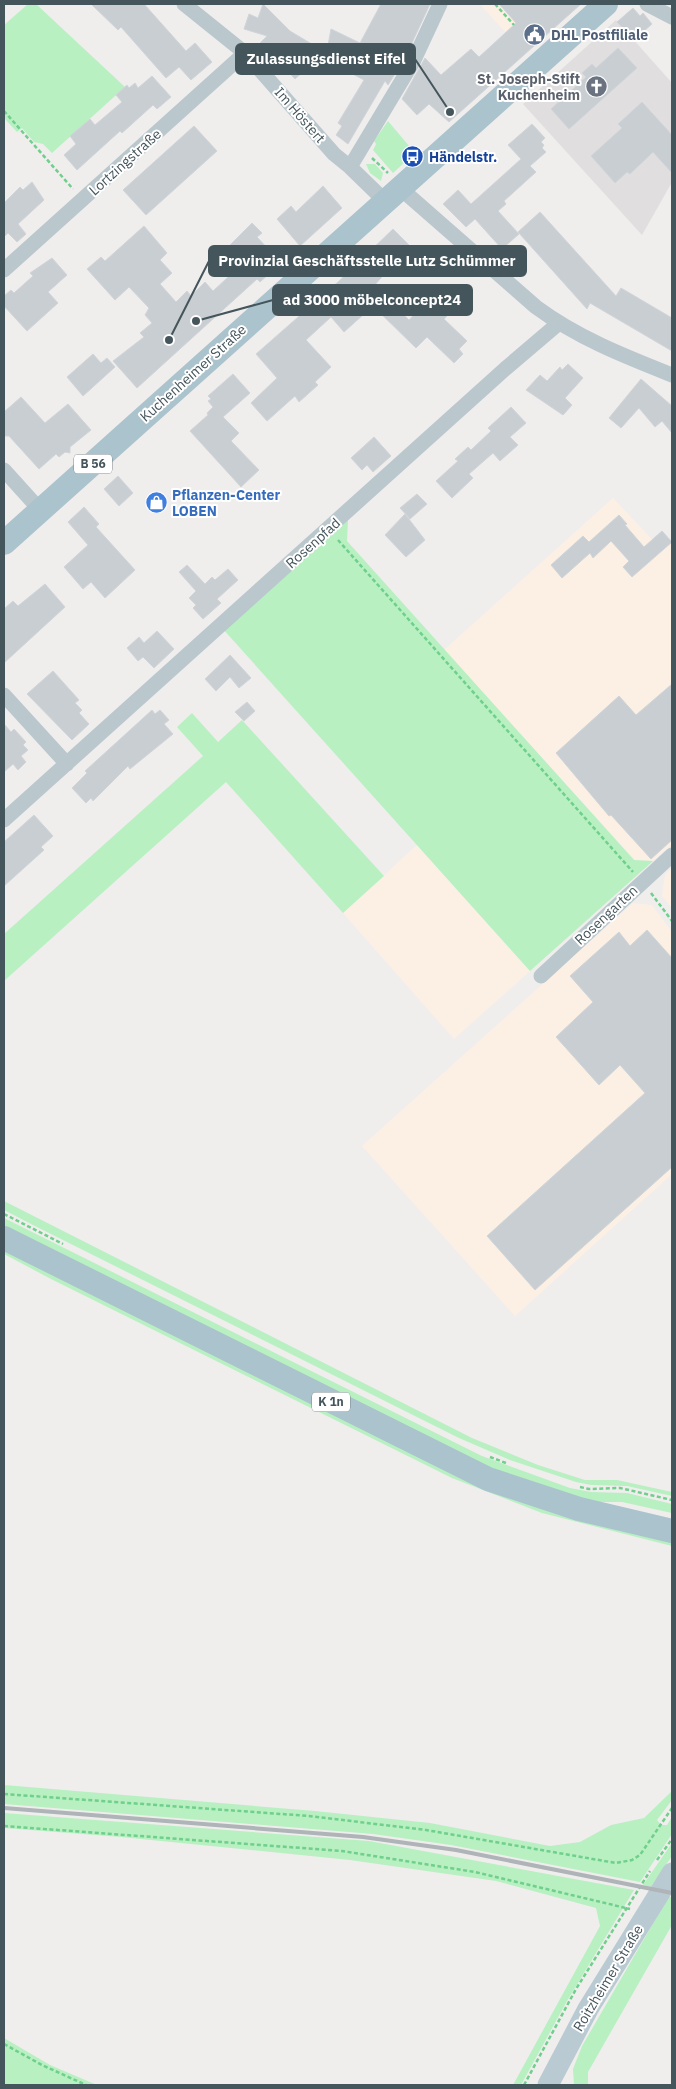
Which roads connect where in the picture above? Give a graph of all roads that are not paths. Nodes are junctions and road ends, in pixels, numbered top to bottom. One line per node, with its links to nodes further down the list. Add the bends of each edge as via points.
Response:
1 (184, 4): 6 (street, Im Höstert)
2 (440, 4): 7 (street, via 413,62)
3 (606, 4): 8 (main road, Kuchenheimer Straße / B 56)
4 (647, 4): 5 (street)
5 (672, 17)
6 (245, 53): 7 (street, Im Höstert, via 334,154); 9 (street, Lortzingstraße)
7 (350, 167): 8 (street, Im Höstert)
8 (393, 194): 10 (street, Im Höstert); 13 (main road, Kuchenheimer Straße / B 56)
9 (4, 270)
10 (559, 324): 11 (street, Im Höstert, via 603,347); 16 (street, Rosenpfad, via 498,375)
11 (672, 375)
12 (4, 470): 13 (street)
13 (41, 510): 14 (main road, Kuchenheimer Straße / B 56)
14 (4, 543)
15 (4, 695): 16 (street)
16 (67, 764): 17 (street, Rosenpfad)
17 (4, 820)
18 (672, 855): 19 (street, Rosengarten)
19 (541, 976)
20 (4, 1238): 21 (main road, K 1n, via 480,1476)
21 (591, 1512): 22 (main road, via 616,1505); 23 (main road, K 1n)
22 (672, 1518)
23 (672, 1531)
24 (672, 1873): 25 (street, Roitzheimer Straße, via 588,2009)
25 (549, 2085)

